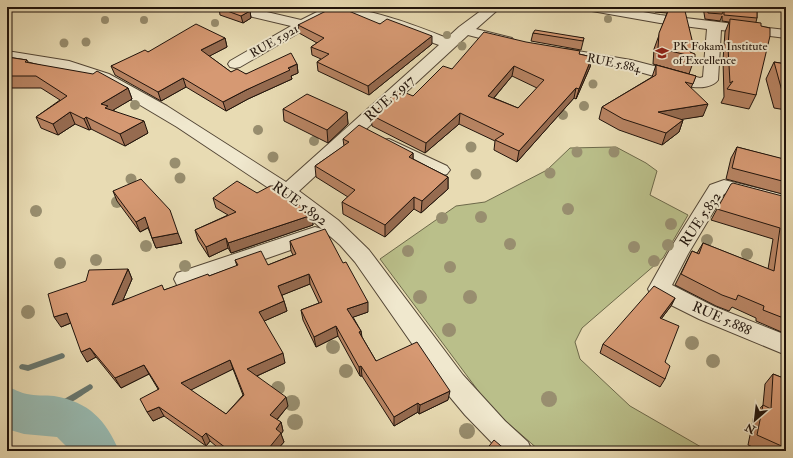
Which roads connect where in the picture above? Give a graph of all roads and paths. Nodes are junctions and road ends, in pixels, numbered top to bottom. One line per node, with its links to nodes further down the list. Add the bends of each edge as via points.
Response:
1 (277, 7): 6 (street)
2 (494, 7): 8 (street, RUE 5.917)
3 (592, 7): 7 (street)
4 (334, 8): 6 (street, RUE 5.921); 10 (street, via 392,22)
5 (250, 12): 6 (street)
6 (307, 21): 14 (street, RUE 5.921)
7 (714, 27): 9 (street); 12 (street, RUE 5.884, via 710,80 701,84 631,65)
8 (464, 30): 10 (street, RUE 5.917); 11 (street)
9 (786, 34)
10 (449, 44): 15 (street, RUE 5.917)
11 (524, 46)
12 (551, 51)
13 (7, 55): 17 (street, RUE 5.892, via 66,64 105,78 167,112)
14 (235, 64)
15 (368, 133): 16 (street); 17 (street, RUE 5.917)
16 (441, 170)
17 (286, 192): 19 (street, RUE 5.892)
18 (786, 202): 21 (street, RUE 5.832, via 732,186 724,186 717,190)
19 (334, 227): 20 (street); 23 (street, RUE 5.892, via 361,255 468,400)
20 (185, 278)
21 (658, 289): 22 (street, RUE 5.888)
22 (786, 345)
23 (519, 451)

